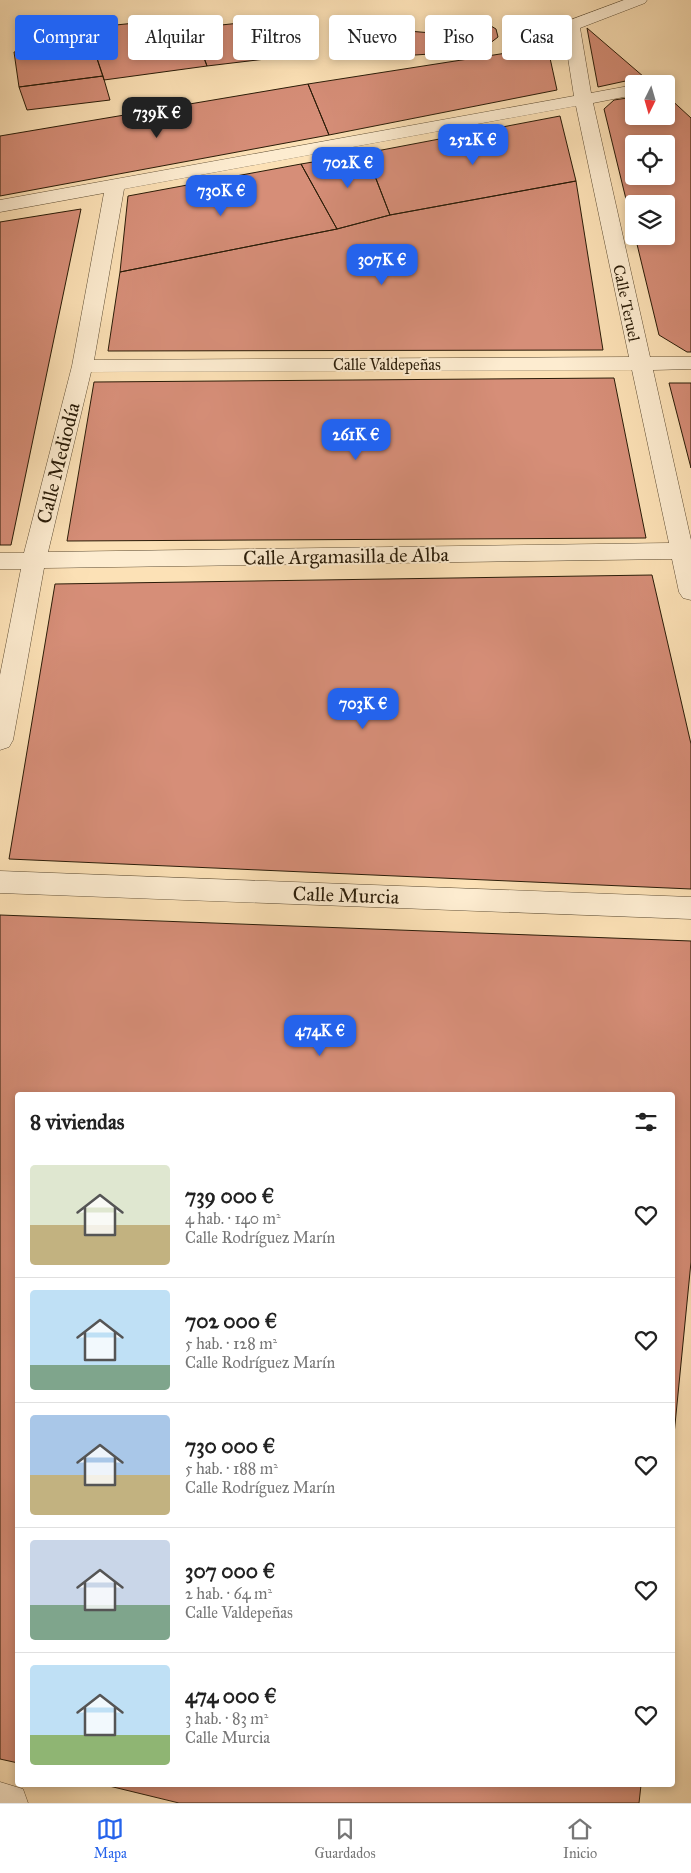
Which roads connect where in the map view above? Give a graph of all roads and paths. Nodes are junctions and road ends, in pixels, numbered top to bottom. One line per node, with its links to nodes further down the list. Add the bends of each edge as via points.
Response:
1 (639, 0): 3 (street, Calle Teruel, via 571,26)
2 (625, 91): 3 (street)
3 (583, 98): 4 (street); 6 (street, Calle Teruel)
4 (115, 185): 5 (street); 8 (street, Calle Mediodía)
5 (0, 206)
6 (640, 362): 7 (street, Calle Valdepeñas); 8 (street, Calle Valdepeñas); 9 (street, Calle Teruel)
7 (691, 363)
8 (82, 366): 10 (street, Calle Mediodía)
9 (687, 551): 10 (street, Calle Argamasilla de Alba); 12 (street, Calle Teruel)
10 (34, 560): 11 (street, Calle Argamasilla de Alba); 13 (street, Calle Mediodía)
11 (0, 561)
12 (691, 592)
13 (0, 740)
14 (0, 882): 15 (street, Calle Murcia)
15 (691, 908)
16 (0, 1801): 17 (street)
17 (9, 1803)

